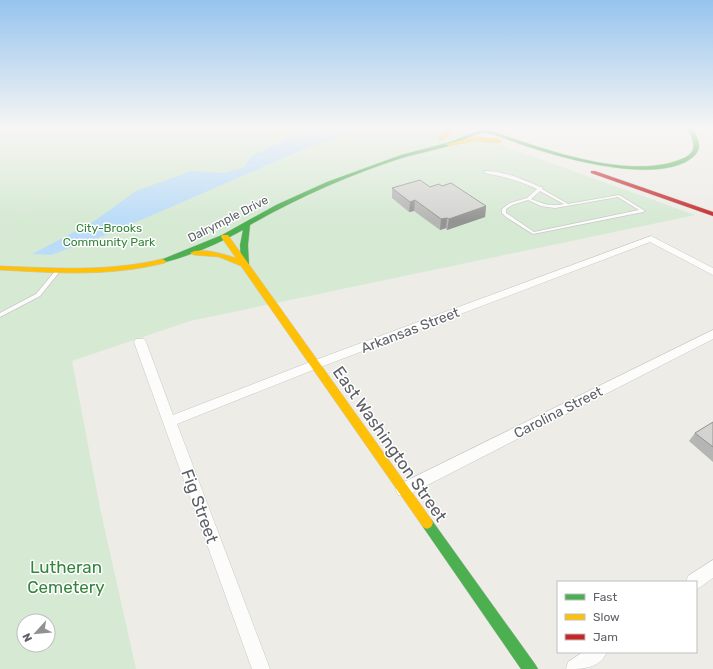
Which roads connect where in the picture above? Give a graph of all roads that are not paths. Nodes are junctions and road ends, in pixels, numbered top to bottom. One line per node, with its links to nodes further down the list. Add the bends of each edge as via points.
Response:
1 (394, 159): 10 (main road, Dalrymple Drive, via 325,185)
2 (561, 159): 9 (main road)
3 (572, 159): 4 (main road, via 620,167 653,167)
4 (684, 159)
5 (486, 172): 6 (lane, via 504,174)
6 (541, 188): 7 (lane); 8 (lane)
7 (528, 199): 8 (lane, via 548,207); 8 (lane, via 508,205 504,211 507,216 533,233 643,212 620,196)
8 (569, 205)
9 (713, 214)
10 (247, 223): 11 (main road, Dalrymple Drive); 13 (main road)
11 (225, 236): 12 (main road, Dalrymple Drive); 13 (main road, East Washington Street)
12 (185, 254): 13 (main road, via 209,252); 15 (main road, Dalrymple Drive, via 121,269)
13 (245, 264): 20 (main road, East Washington Street)
14 (2, 266): 15 (main road, Dalrymple Drive)
15 (59, 270): 17 (lane, via 38,295)
16 (713, 272): 20 (street, Arkansas Street, via 651,239)
17 (0, 315)
18 (713, 334): 22 (street, Carolina Street)
19 (140, 342): 21 (street, Fig Street)
20 (314, 365): 21 (street, Arkansas Street); 22 (main road, East Washington Street)
21 (169, 422): 26 (street, Fig Street)
22 (403, 490): 27 (main road, East Washington Street, via 521,663)
23 (713, 568): 24 (street)
24 (695, 581)
25 (597, 653): 28 (street)
26 (261, 669)
27 (530, 669)
28 (575, 669)

